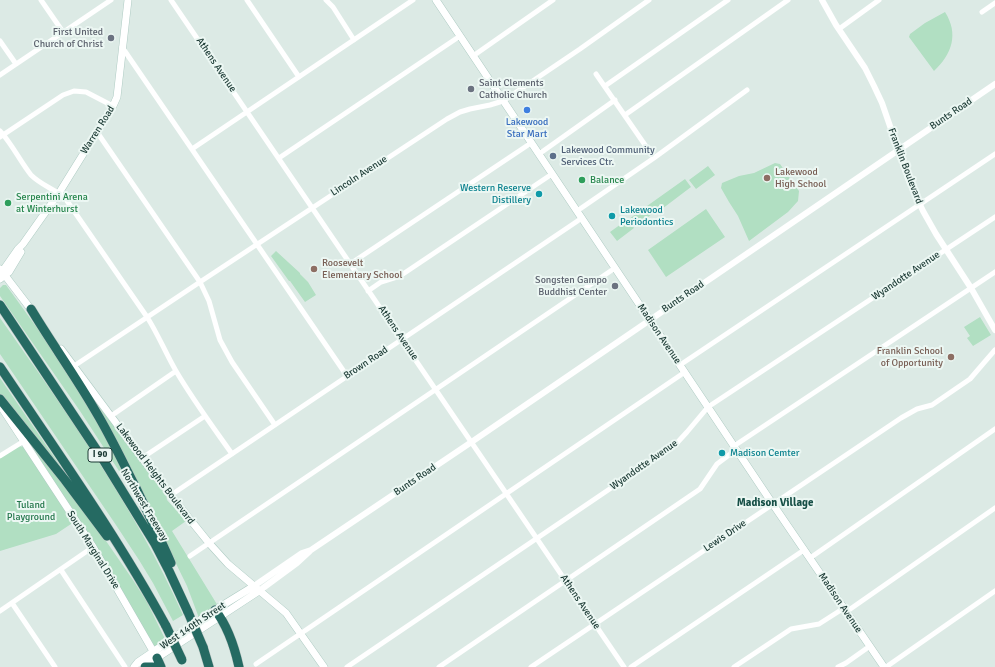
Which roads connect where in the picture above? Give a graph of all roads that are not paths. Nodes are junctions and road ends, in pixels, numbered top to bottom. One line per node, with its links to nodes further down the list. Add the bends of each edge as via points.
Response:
1 (41, 0): 18 (street)
2 (171, 0): 34 (street, Athens Avenue)
3 (247, 0): 27 (street)
4 (326, 0): 20 (street)
5 (413, 0): 20 (street)
6 (436, 0): 19 (main road, Madison Avenue)
7 (553, 0): 23 (street)
8 (650, 0): 32 (street, Lincoln Avenue)
9 (728, 0): 29 (street)
10 (788, 0): 35 (street)
11 (822, 0): 17 (street, Franklin Boulevard)
12 (879, 0): 17 (street)
13 (108, 1): 18 (street)
14 (127, 1): 22 (main road, Warren Road)
15 (995, 3): 16 (street)
16 (982, 12)
17 (839, 28): 40 (street, Franklin Boulevard, via 874,86)
18 (63, 32): 24 (street)
19 (460, 36): 23 (main road, Madison Avenue); 43 (street)
20 (354, 40): 27 (street)
21 (0, 41): 24 (street)
22 (122, 47): 33 (main road, Warren Road, via 117,97); 39 (street)
23 (473, 56): 32 (main road, Madison Avenue)
24 (16, 64): 26 (street)
25 (596, 74): 29 (street)
26 (0, 75)
27 (299, 77): 34 (street)
28 (995, 84): 40 (street, Bunts Road)
29 (605, 86): 31 (street)
30 (747, 90): 44 (street)
31 (615, 100): 35 (street); 41 (street)
32 (503, 101): 38 (main road, Madison Avenue); 48 (street, Lincoln Avenue, via 460,112 447,119)
33 (113, 106): 36 (main road, Warren Road); 37 (street, via 86,92 74,90)
34 (247, 112): 39 (street); 43 (street, Athens Avenue)
35 (625, 115): 44 (street)
36 (97, 132): 46 (main road, Warren Road); 59 (street)
37 (1, 134): 46 (street, via 38,182)
38 (531, 143): 41 (main road, Madison Avenue); 54 (street)
39 (192, 149): 52 (street)
40 (898, 150): 47 (street, Franklin Boulevard); 65 (street, Bunts Road)
41 (539, 154): 45 (main road, Madison Avenue)
42 (995, 154): 47 (street)
43 (279, 158): 48 (street, Athens Avenue)
44 (654, 158): 49 (street)
45 (552, 174): 49 (main road, Madison Avenue); 61 (street, via 400,276 381,282)
46 (58, 193): 58 (main road, Warren Road, via 4,268); 64 (street)
47 (919, 204): 53 (street, Franklin Boulevard); 69 (street)
48 (312, 207): 52 (street, Lincoln Avenue); 54 (street, Athens Avenue)
49 (577, 211): 51 (main road, Madison Avenue)
50 (995, 217): 53 (street, Wyandotte Avenue)
51 (582, 218): 55 (main road, Madison Avenue); 67 (street, Brown Road)
52 (256, 244): 59 (street, Lincoln Avenue); 74 (street)
53 (946, 250): 60 (street, Franklin Boulevard); 78 (street, Wyandotte Avenue)
54 (350, 264): 61 (street, Athens Avenue)
55 (615, 268): 65 (main road, Madison Avenue); 75 (street)
56 (0, 269): 58 (main road, Lakewood Heights Boulevard)
57 (995, 272): 60 (street)
58 (2, 277): 63 (main road, Lakewood Heights Boulevard)
59 (200, 282): 64 (street, Lincoln Avenue); 81 (street, via 209,301 220,340)
60 (971, 288): 66 (street, Franklin Boulevard); 85 (street)
61 (368, 290): 67 (street, Athens Avenue)
62 (0, 305): 107 (highway, Northwest Freeway / I 90, via 155,544)
63 (30, 309): 70 (main road, Lakewood Heights Boulevard); 107 (highway, via 97,413 125,466 171,563)
64 (147, 317): 70 (street, Lincoln Avenue); 72 (street)
65 (650, 320): 69 (main road, Madison Avenue); 84 (street, Bunts Road)
66 (995, 330)
67 (402, 340): 74 (street, Brown Road); 75 (street, Athens Avenue)
68 (995, 350): 91 (street, Lewis Drive, via 970,379 932,405 917,409 901,418)
69 (680, 365): 73 (main road, Madison Avenue)
70 (74, 366): 79 (main road, Lakewood Heights Boulevard)
71 (0, 367): 98 (highway)
72 (176, 371): 79 (street); 80 (street)
73 (685, 372): 78 (main road, Madison Avenue); 89 (street)
74 (347, 376): 81 (street, Brown Road)
75 (436, 389): 84 (street, Athens Avenue); 94 (street)
76 (0, 399): 98 (highway, via 114,546)
77 (0, 405): 83 (main road, South Marginal Drive)
78 (708, 407): 85 (main road, Madison Avenue); 93 (street, Wyandotte Avenue, via 676,444)
79 (111, 416): 88 (main road, Lakewood Heights Boulevard)
80 (206, 416): 86 (street); 88 (street)
81 (275, 425): 86 (street, Brown Road)
82 (995, 429): 99 (street)
83 (24, 441): 87 (street); 95 (main road, South Marginal Drive)
84 (471, 442): 89 (street, Athens Avenue); 102 (street, Bunts Road, via 311,550 302,553)
85 (735, 448): 91 (main road, Madison Avenue); 101 (street, via 718,464 700,489)
86 (232, 454): 90 (street, Brown Road)
87 (0, 456)
88 (142, 458): 90 (main road, Lakewood Heights Boulevard)
89 (507, 494): 93 (street, Athens Avenue); 110 (street)
90 (171, 495): 94 (main road, Lakewood Heights Boulevard)
91 (773, 503): 96 (main road, Madison Avenue); 109 (street, Lewis Drive)
92 (995, 508): 105 (street)
93 (537, 539): 101 (street, Athens Avenue); 124 (street, Wyandotte Avenue)
94 (209, 543): 97 (street); 102 (main road, Lakewood Heights Boulevard, via 228,564)
95 (93, 547): 100 (street); 112 (main road, South Marginal Drive)
96 (804, 550): 99 (main road, Madison Avenue); 128 (street)
97 (190, 556)
98 (127, 558): 113 (highway, bridge, via 166,626)
99 (810, 558): 105 (main road, Madison Avenue)
100 (61, 570): 104 (street); 116 (street)
101 (566, 581): 109 (street, Athens Avenue); 125 (street)
102 (256, 588): 108 (main road, West 140th Street); 110 (main road, Lakewood Heights Boulevard, via 286,613)
103 (995, 591): 131 (street)
104 (12, 603): 106 (street); 115 (street)
105 (845, 610): 111 (main road, Madison Avenue); 129 (street, via 819,624 791,629)
106 (0, 611)
107 (188, 612): 121 (highway, Northwest Freeway / I 90, bridge)
108 (218, 613): 112 (main road, West 140th Street); 122 (highway, via 231,640)
109 (595, 624): 126 (street, Lewis Drive); 127 (street, Athens Avenue)
110 (300, 633): 114 (street); 123 (main road, Lakewood Heights Boulevard)
111 (870, 646): 130 (street); 131 (main road, Madison Avenue)
112 (156, 655): 117 (main road, West 140th Street, via 138,662); 118 (main road, West 140th Street); 120 (highway)
113 (183, 664)
114 (256, 664)
115 (55, 667)
116 (125, 667)
117 (134, 667)
118 (144, 667): 119 (highway)
119 (152, 667)
120 (161, 667)
121 (209, 667)
122 (239, 667)
123 (324, 667)
124 (347, 667)
125 (439, 667)
126 (531, 667)
127 (624, 667)
128 (631, 667)
129 (734, 667)
130 (838, 667)
131 (885, 667)

